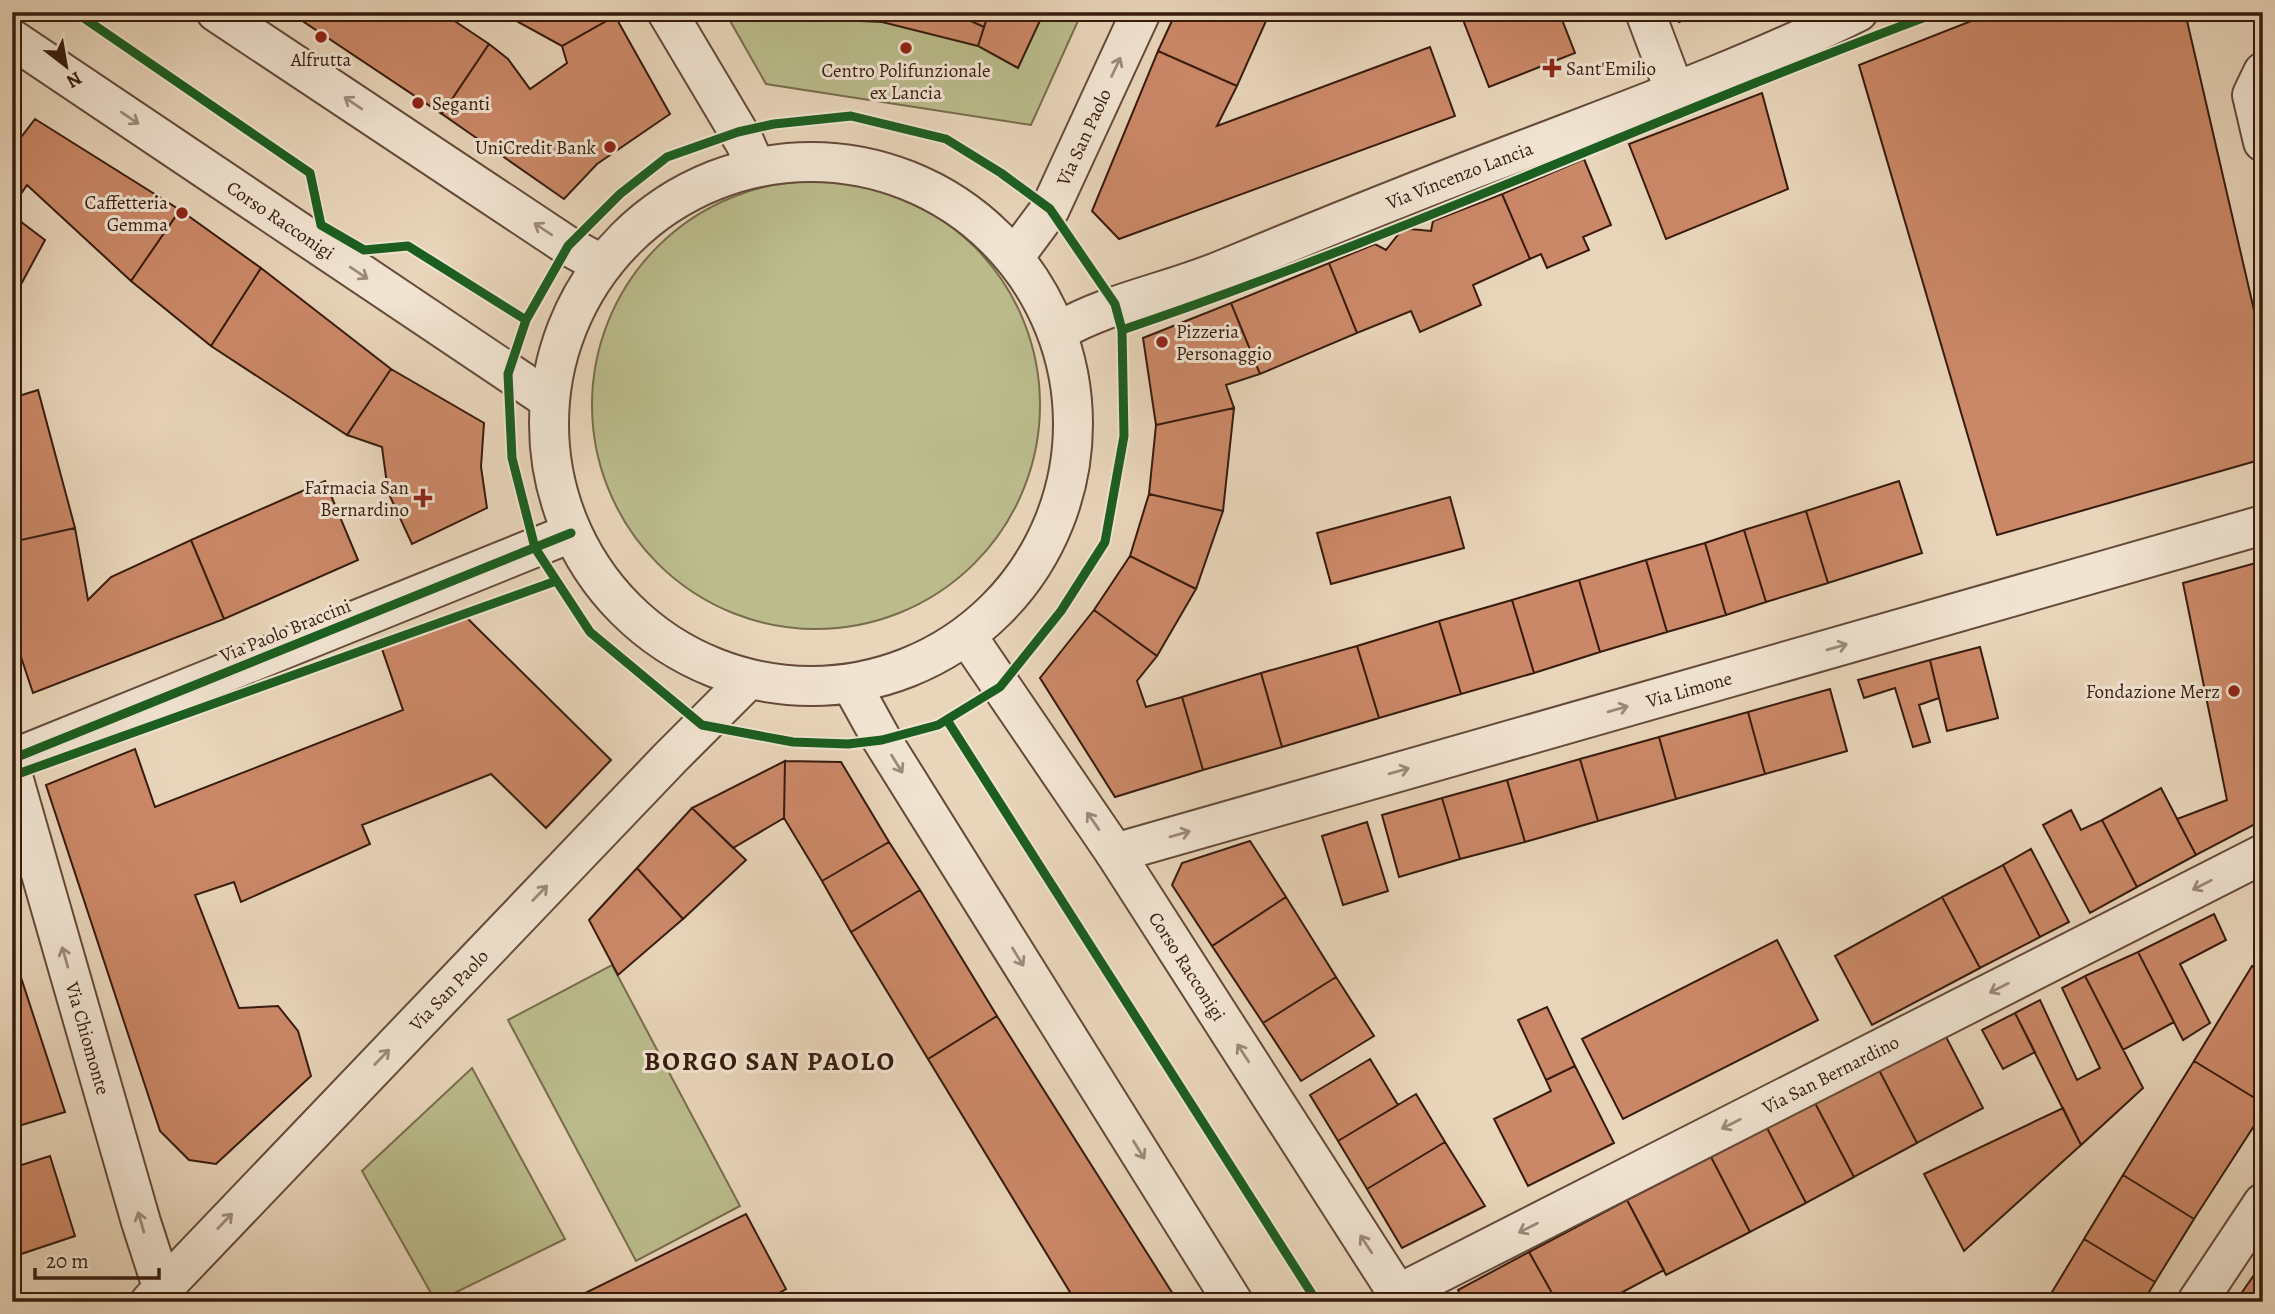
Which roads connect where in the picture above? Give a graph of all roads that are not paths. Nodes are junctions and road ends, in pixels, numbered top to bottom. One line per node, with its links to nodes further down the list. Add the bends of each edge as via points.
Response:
1 (216, 12): 12 (street, one-way to 1)
2 (667, 12): 10 (street)
3 (1141, 12): 11 (street, Via San Paolo, one-way to 3, via 1050,209)
4 (1645, 12): 8 (street)
5 (1858, 12): 8 (street, Via Vincenzo Lancia)
6 (12, 39): 14 (street, Corso Racconigi, one-way to 14)
7 (2263, 72): 9 (street, via 2252,95)
8 (1675, 92): 13 (street, Via Vincenzo Lancia, via 1217,272 1115,303)
9 (2263, 142)
10 (755, 166): 11 (street, via 827,161 898,175 962,207); 12 (street, via 696,187 644,220)
11 (1015, 256): 13 (street)
12 (601, 264): 14 (street, via 561,339)
13 (1059, 331): 17 (street, via 1075,415 1064,499 1027,576)
14 (548, 399): 16 (street, via 551,467)
15 (2263, 525): 22 (street, Via Limone, one-way to 15)
16 (571, 533): 18 (street, via 614,599 654,633 675,650); 20 (street, Via Paolo Braccini)
17 (967, 636): 19 (street, via 927,661); 22 (street, Corso Racconigi, one-way to 17)
18 (748, 680): 19 (street, via 800,687); 25 (street, Via San Paolo, one-way to 18)
19 (851, 684): 27 (street, one-way to 27)
20 (12, 759)
21 (12, 773): 25 (street, Via Chiomonte, one-way to 21)
22 (1115, 853): 26 (street, Corso Racconigi, one-way to 22)
23 (2263, 853): 26 (street, Via San Bernardino, one-way to 26)
24 (2263, 1203): 28 (street)
25 (159, 1297)
26 (1400, 1298)
27 (1233, 1302)
28 (2197, 1302)

